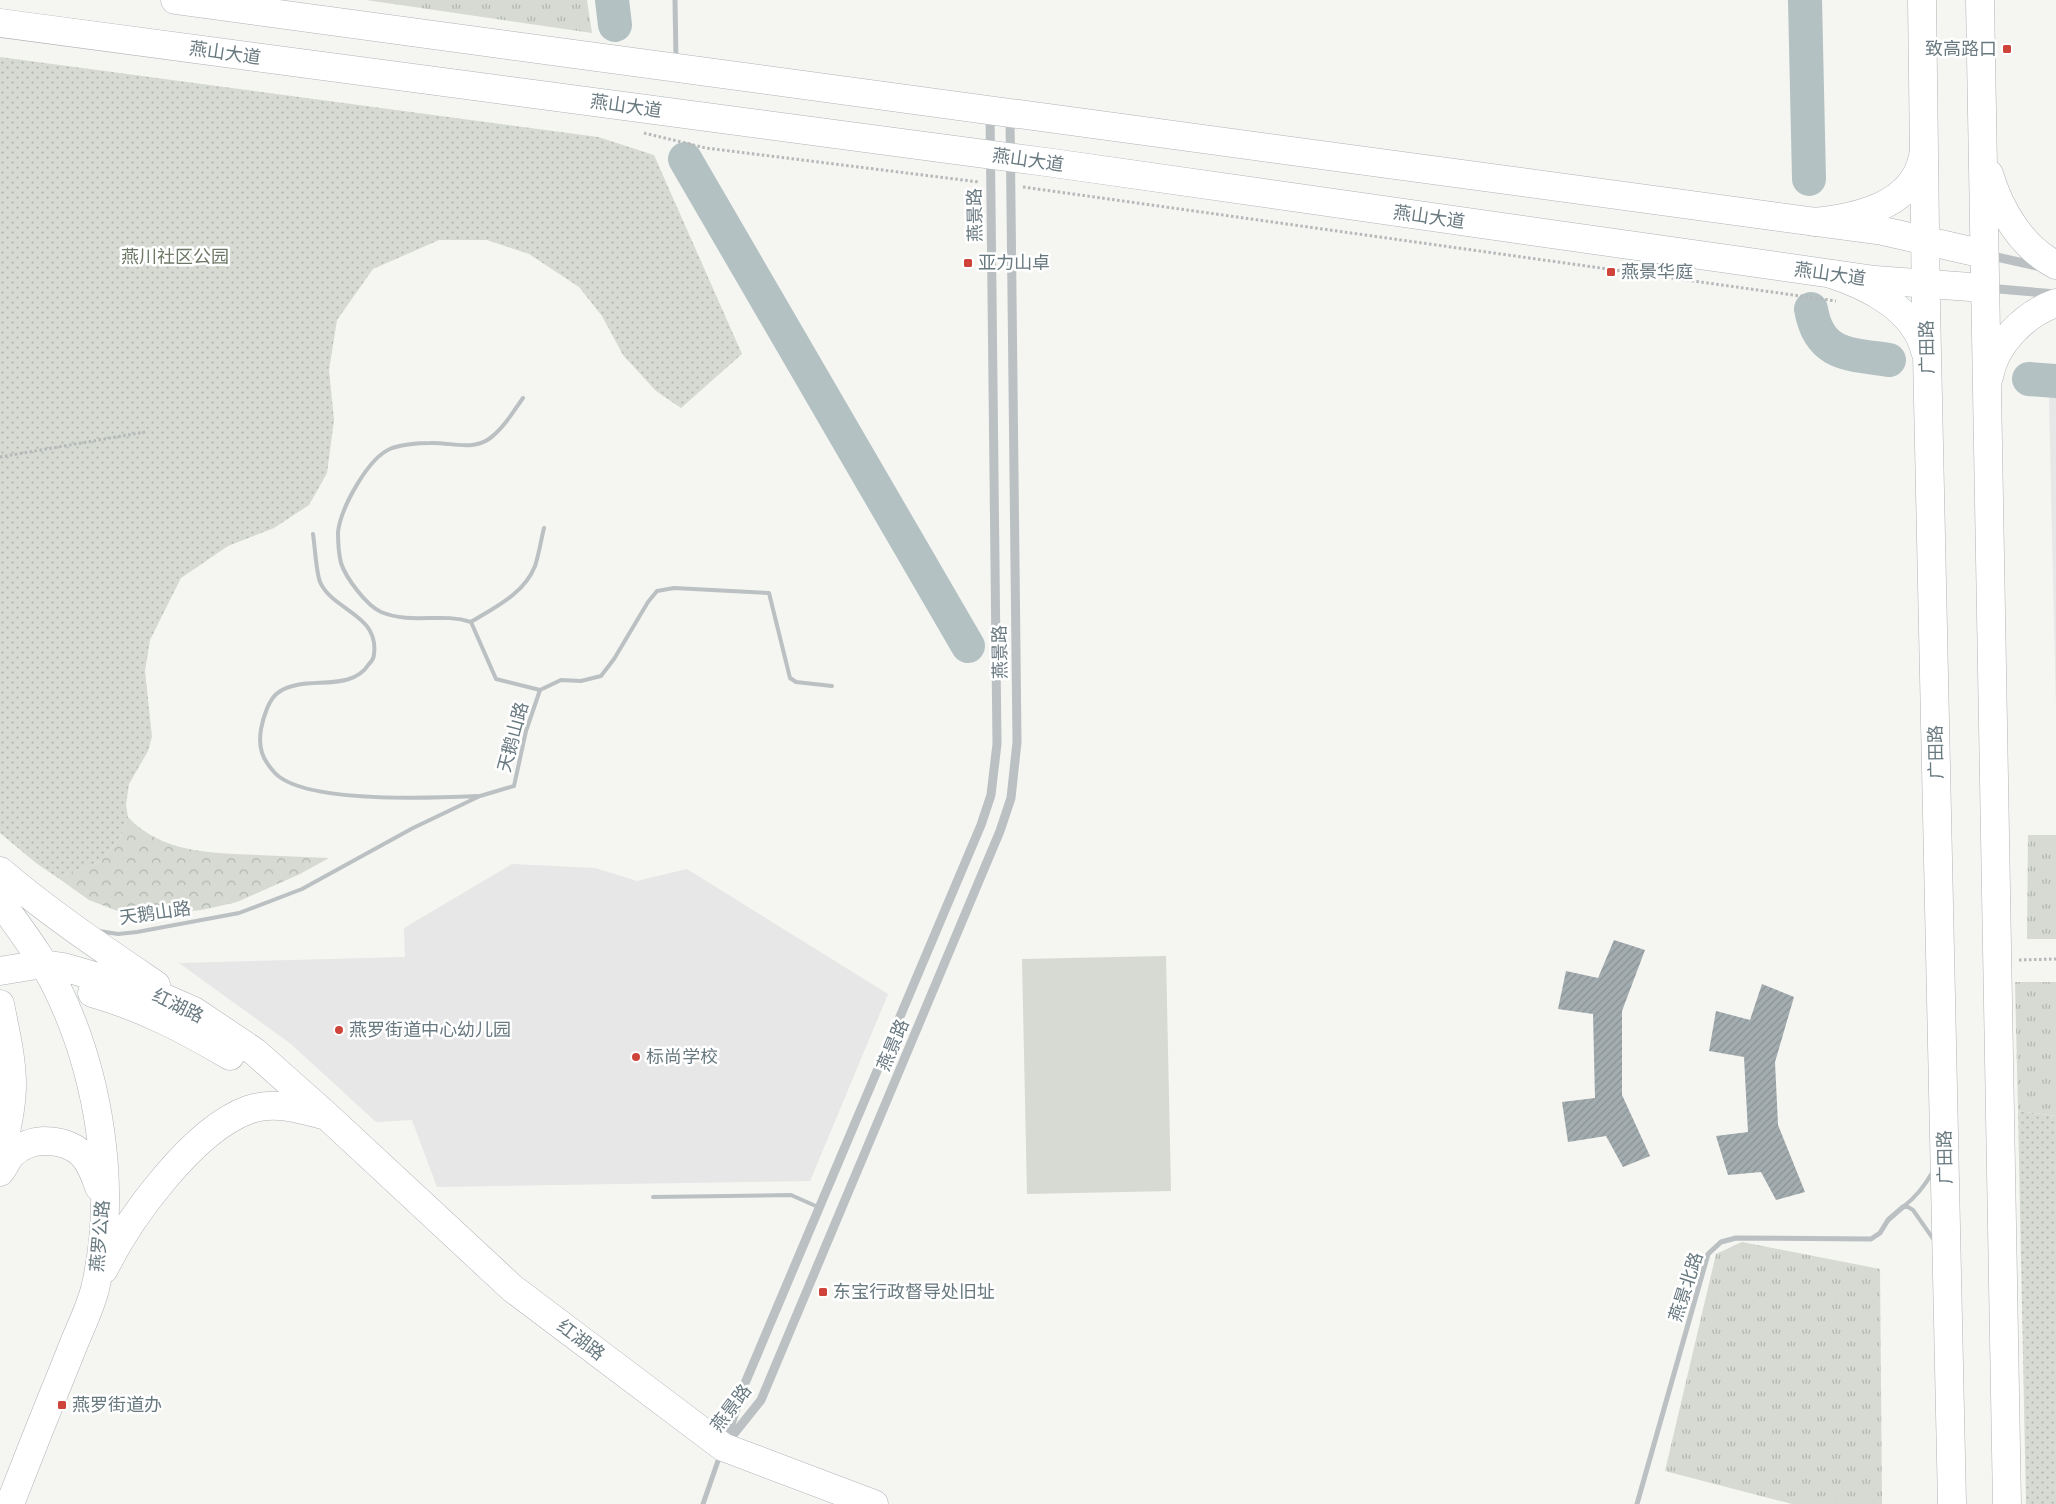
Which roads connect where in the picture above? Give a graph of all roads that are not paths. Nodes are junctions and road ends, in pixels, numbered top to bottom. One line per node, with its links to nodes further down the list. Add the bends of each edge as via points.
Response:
1 (175, 0): 6 (main road)
2 (675, 0): 6 (street)
3 (1922, 0): 9 (main road, 广田路)
4 (1980, 0): 8 (main road)
5 (0, 22): 10 (main road, 燕山大道)
6 (676, 68): 7 (main road)
7 (1000, 112): 10 (street, 燕景路); 10 (street, 燕景路); 11 (main road)
8 (1982, 132): 13 (main road); 14 (main road, via 1989,175 2004,211 2035,251)
9 (1924, 150): 11 (main road, via 1914,178 1894,199 1862,214); 12 (main road, 广田路)
10 (1000, 156): 16 (main road, 燕山大道); 44 (street, 燕景路, via 997,744 994,778 981,825); 47 (street, 燕景路, via 1017,742 1012,798 761,1400)
11 (1814, 222): 12 (main road, via 1883,231)
12 (1925, 241): 13 (main road); 17 (main road, 广田路)
13 (1984, 254): 15 (street); 18 (main road)
14 (2056, 265)
15 (2056, 270)
16 (1831, 274): 17 (main road, 燕山大道); 21 (main road, via 1871,291 1905,316 1919,335)
17 (1926, 284): 18 (main road, 燕山大道); 21 (main road, 广田路)
18 (1984, 288): 19 (street, 燕山大道); 23 (main road)
19 (2056, 294)
20 (2056, 303): 23 (main road, via 2029,318 2004,342 1994,362)
21 (1927, 366): 52 (main road, 广田路, via 1944,1264)
22 (523, 398): 26 (lane, via 489,439 473,446 429,443 391,448 368,466 350,497 338,532 341,563 359,593 379,611 400,618 458,618)
23 (1986, 398): 53 (main road)
24 (544, 528): 26 (lane, via 534,567 519,590)
25 (313, 534): 29 (lane, via 320,582 327,592 366,624 375,638 374,656 364,673 344,680 301,684 278,692 264,715 260,739 264,761 279,778 314,792 427,799)
26 (471, 622): 28 (lane, via 496,679)
27 (832, 686): 28 (lane, 天鹅山路, via 796,682 790,678 769,592 674,588 658,591 648,602 601,676 581,681 561,680)
28 (540, 690): 29 (lane, 天鹅山路, via 526,731 514,786)
29 (480, 796): 32 (lane, 天鹅山路, via 302,888 239,913 118,934)
30 (0, 871): 32 (main road, via 25,892)
31 (0, 900): 34 (main road, 燕罗公路)
32 (81, 928): 36 (main road)
33 (0, 972): 34 (main road, 红湖路)
34 (49, 975): 36 (main road, 红湖路, via 88,973 139,988); 37 (main road, 红湖路, via 183,1028); 42 (main road, 燕罗公路, via 78,1038 89,1073 100,1131)
35 (0, 1004): 38 (main road, via 12,1084 8,1127)
36 (194, 1011): 37 (main road, 红湖路, via 255,1052)
37 (327, 1116): 46 (main road, via 293,1107 268,1106 248,1110 227,1121 175,1166 148,1198 116,1245); 47 (main road, 红湖路, via 512,1288)
38 (0, 1157)
39 (1935, 1165): 43 (lane, via 1923,1188)
40 (0, 1172): 42 (main road, via 12,1155 25,1145 57,1142 83,1155 92,1169)
41 (653, 1196): 44 (lane, via 791,1195)
42 (104, 1202): 46 (main road, 燕罗公路, via 102,1247)
43 (1903, 1207): 45 (lane, via 1908,1207 1922,1220); 51 (street, 燕景北路, via 1871,1239 1736,1238 1721,1242 1708,1254)
44 (820, 1208): 47 (street, 燕景路, via 742,1388)
45 (1937, 1246)
46 (94, 1290): 48 (main road, 燕罗公路)
47 (723, 1447): 49 (street); 50 (main road, 红湖路)
48 (10, 1504)
49 (702, 1504)
50 (874, 1504)
51 (1637, 1504)
52 (1952, 1504)
53 (2007, 1504)

